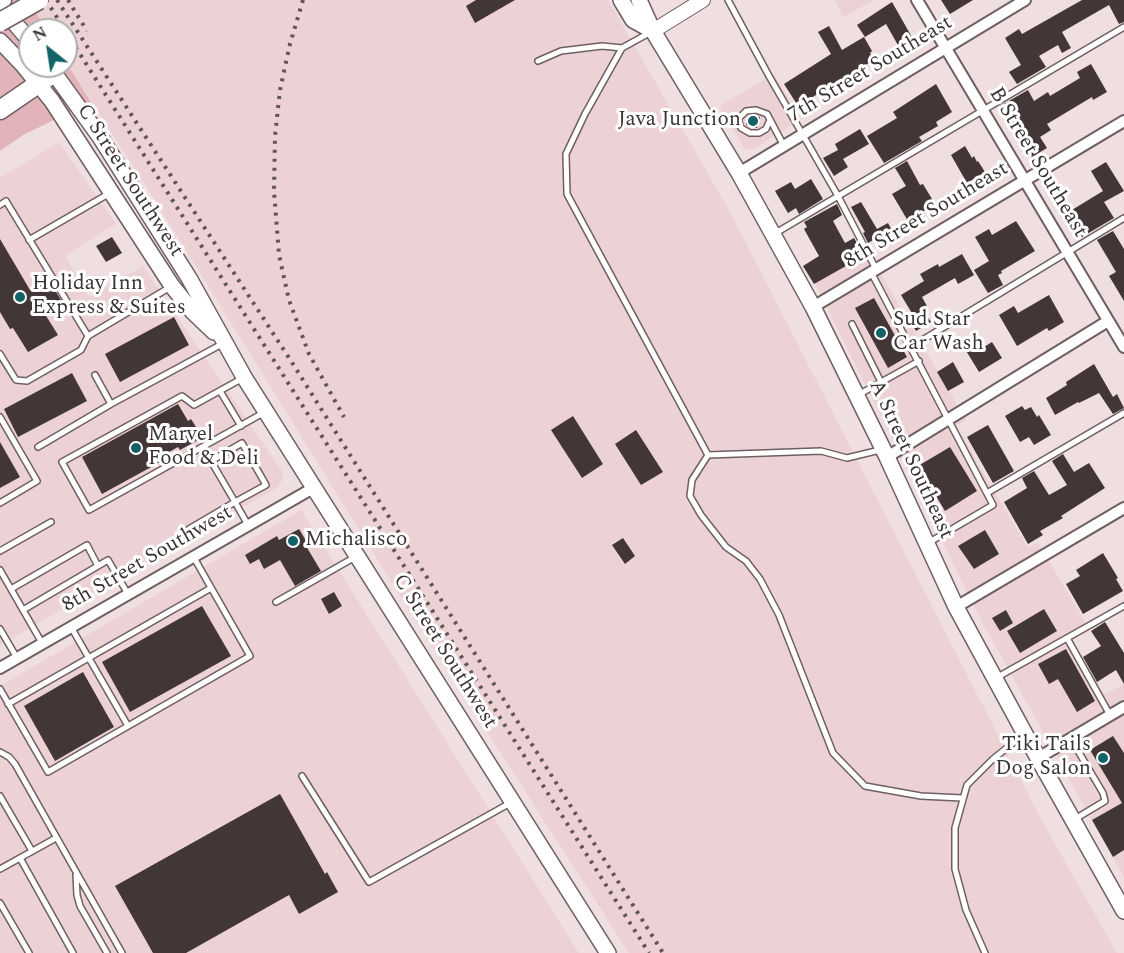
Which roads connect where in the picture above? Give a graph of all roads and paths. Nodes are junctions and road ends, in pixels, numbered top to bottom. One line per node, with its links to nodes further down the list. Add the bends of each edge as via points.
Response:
1 (10, 0): 10 (main road)
2 (39, 0): 11 (highway, bridge)
3 (621, 0): 14 (main road, A Street Southeast, via 633,20)
4 (639, 0): 14 (main road, A Street Southeast)
5 (703, 0): 14 (street)
6 (728, 0): 28 (lane)
7 (917, 0): 17 (street, B Street Southeast)
8 (1025, 0): 17 (street, 7th Street Southeast)
9 (0, 6): 12 (main road)
10 (20, 18)
11 (0, 22)
12 (18, 27)
13 (1124, 27): 22 (lane)
14 (653, 31): 16 (lane); 27 (main road, A Street Southeast)
15 (0, 41): 21 (main road, C Street Southwest)
16 (622, 48): 18 (lane, via 561,51); 63 (lane, via 566,154 567,194)
17 (945, 48): 22 (street, B Street Southeast); 28 (street, 7th Street Southeast)
18 (538, 61)
19 (45, 78): 21 (highway)
20 (58, 78): 45 (main road, C Street Southwest, via 189,278)
21 (39, 84): 23 (highway); 32 (main road, C Street Southwest)
22 (982, 109): 31 (street, B Street Southeast); 33 (lane)
23 (0, 110)
24 (738, 119): 25 (lane, via 746,111 756,110 766,114); 25 (lane, via 741,128 750,133 759,133); 27 (lane)
25 (770, 122): 29 (lane)
26 (1123, 124): 31 (street, 8th Street Southeast)
27 (711, 128): 30 (main road, A Street Southeast)
28 (803, 134): 29 (street, 7th Street Southeast); 33 (lane)
29 (784, 146): 30 (street, 7th Street Southeast)
30 (739, 173): 36 (main road, A Street Southeast)
31 (1025, 180): 38 (street, B Street Southeast); 39 (street, 8th Street Southeast)
32 (111, 192): 37 (lane); 40 (main road, C Street Southwest)
33 (838, 196): 36 (lane); 39 (lane)
34 (0, 205): 37 (lane, via 6,201)
35 (1124, 218): 38 (lane)
36 (773, 235): 41 (main road, A Street Southeast)
37 (29, 240): 44 (lane)
38 (1068, 252): 42 (street, B Street Southeast); 46 (lane)
39 (873, 271): 41 (street, 8th Street Southeast); 46 (lane)
40 (172, 286): 44 (lane); 45 (main road, C Street Southwest)
41 (813, 307): 54 (main road, A Street Southeast)
42 (1108, 321): 47 (street, B Street Southeast); 59 (street)
43 (852, 324): 52 (lane)
44 (88, 336): 48 (lane, via 81,350 27,381 16,380)
45 (224, 343): 51 (main road, C Street Southwest); 55 (lane)
46 (911, 347): 49 (lane)
47 (1124, 347)
48 (0, 354)
49 (919, 361): 52 (lane); 59 (lane)
50 (95, 375): 55 (lane)
51 (244, 377): 53 (lane); 56 (main road, C Street Southwest)
52 (881, 382): 54 (lane)
53 (220, 391): 60 (lane); 60 (lane, via 194,405 182,396 62,462 89,510)
54 (857, 396): 62 (main road, A Street Southeast)
55 (111, 404): 61 (lane)
56 (266, 412): 60 (lane); 64 (main road, C Street Southwest)
57 (1124, 413): 65 (lane)
58 (0, 417): 67 (lane, via 37,481)
59 (950, 420): 62 (street); 65 (lane)
60 (241, 426)
61 (38, 447)
62 (885, 454): 63 (lane, via 847,458 820,451); 72 (main road, A Street Southeast)
63 (708, 455): 104 (lane, via 692,480 690,496 726,547 746,561 760,579 779,615 833,753 865,786 921,796)
64 (315, 487): 70 (street, 8th Street Southwest); 74 (main road, C Street Southwest)
65 (987, 493): 72 (lane, via 993,505)
66 (235, 502): 66 (lane, via 266,485 242,443 211,461); 70 (lane); 71 (lane)
67 (0, 503)
68 (1124, 508): 83 (street)
69 (51, 522): 73 (lane)
70 (248, 525): 75 (street, 8th Street Southwest)
71 (189, 529)
72 (927, 544): 83 (main road, A Street Southeast)
73 (0, 551)
74 (358, 555): 81 (lane); 105 (main road, C Street Southwest)
75 (194, 556): 78 (lane); 80 (street, 8th Street Southwest)
76 (98, 566): 79 (lane, via 87,545); 80 (lane, via 108,560); 84 (lane)
77 (0, 570): 79 (lane)
78 (212, 588): 90 (lane); 97 (lane, via 250,656)
79 (11, 589): 84 (lane)
80 (128, 594): 85 (street, 8th Street Southwest)
81 (276, 602)
82 (1124, 606): 87 (lane)
83 (956, 607): 92 (main road, A Street Southeast)
84 (22, 610): 88 (lane)
85 (71, 627): 88 (street, 8th Street Southwest); 90 (lane)
86 (0, 629): 89 (lane)
87 (1067, 639): 92 (lane); 96 (lane)
88 (42, 643): 89 (street, 8th Street Southwest)
89 (17, 658): 91 (street, 8th Street Southwest)
90 (89, 658): 94 (lane); 97 (lane)
91 (0, 668)
92 (995, 679): 98 (main road, A Street Southeast)
93 (0, 689): 94 (lane)
94 (9, 704): 97 (lane, via 48,772)
95 (1124, 707): 96 (street)
96 (1110, 716): 99 (street)
97 (128, 726)
98 (1025, 734): 101 (main road, A Street Southeast); 104 (lane, via 967,785)
99 (1071, 739): 101 (street); 106 (lane, via 1105,801)
100 (0, 752): 107 (lane, via 15,764)
101 (1038, 758): 106 (main road, A Street Southeast)
102 (302, 776): 105 (lane, via 369,882)
103 (0, 796): 108 (lane)
104 (962, 798): 119 (lane, via 955,828 955,869 966,910)
105 (513, 801): 118 (main road, C Street Southwest)
106 (1073, 820): 112 (main road, A Street Southeast)
107 (56, 838): 108 (lane); 111 (lane)
108 (32, 851): 109 (lane)
109 (20, 858): 110 (lane); 115 (lane)
110 (0, 869)
111 (76, 873): 116 (lane, via 80,906); 117 (lane)
112 (1122, 902)
113 (0, 903): 114 (lane)
114 (29, 953)
115 (73, 953)
116 (107, 953)
117 (122, 953)
118 (608, 953)
119 (985, 953)

